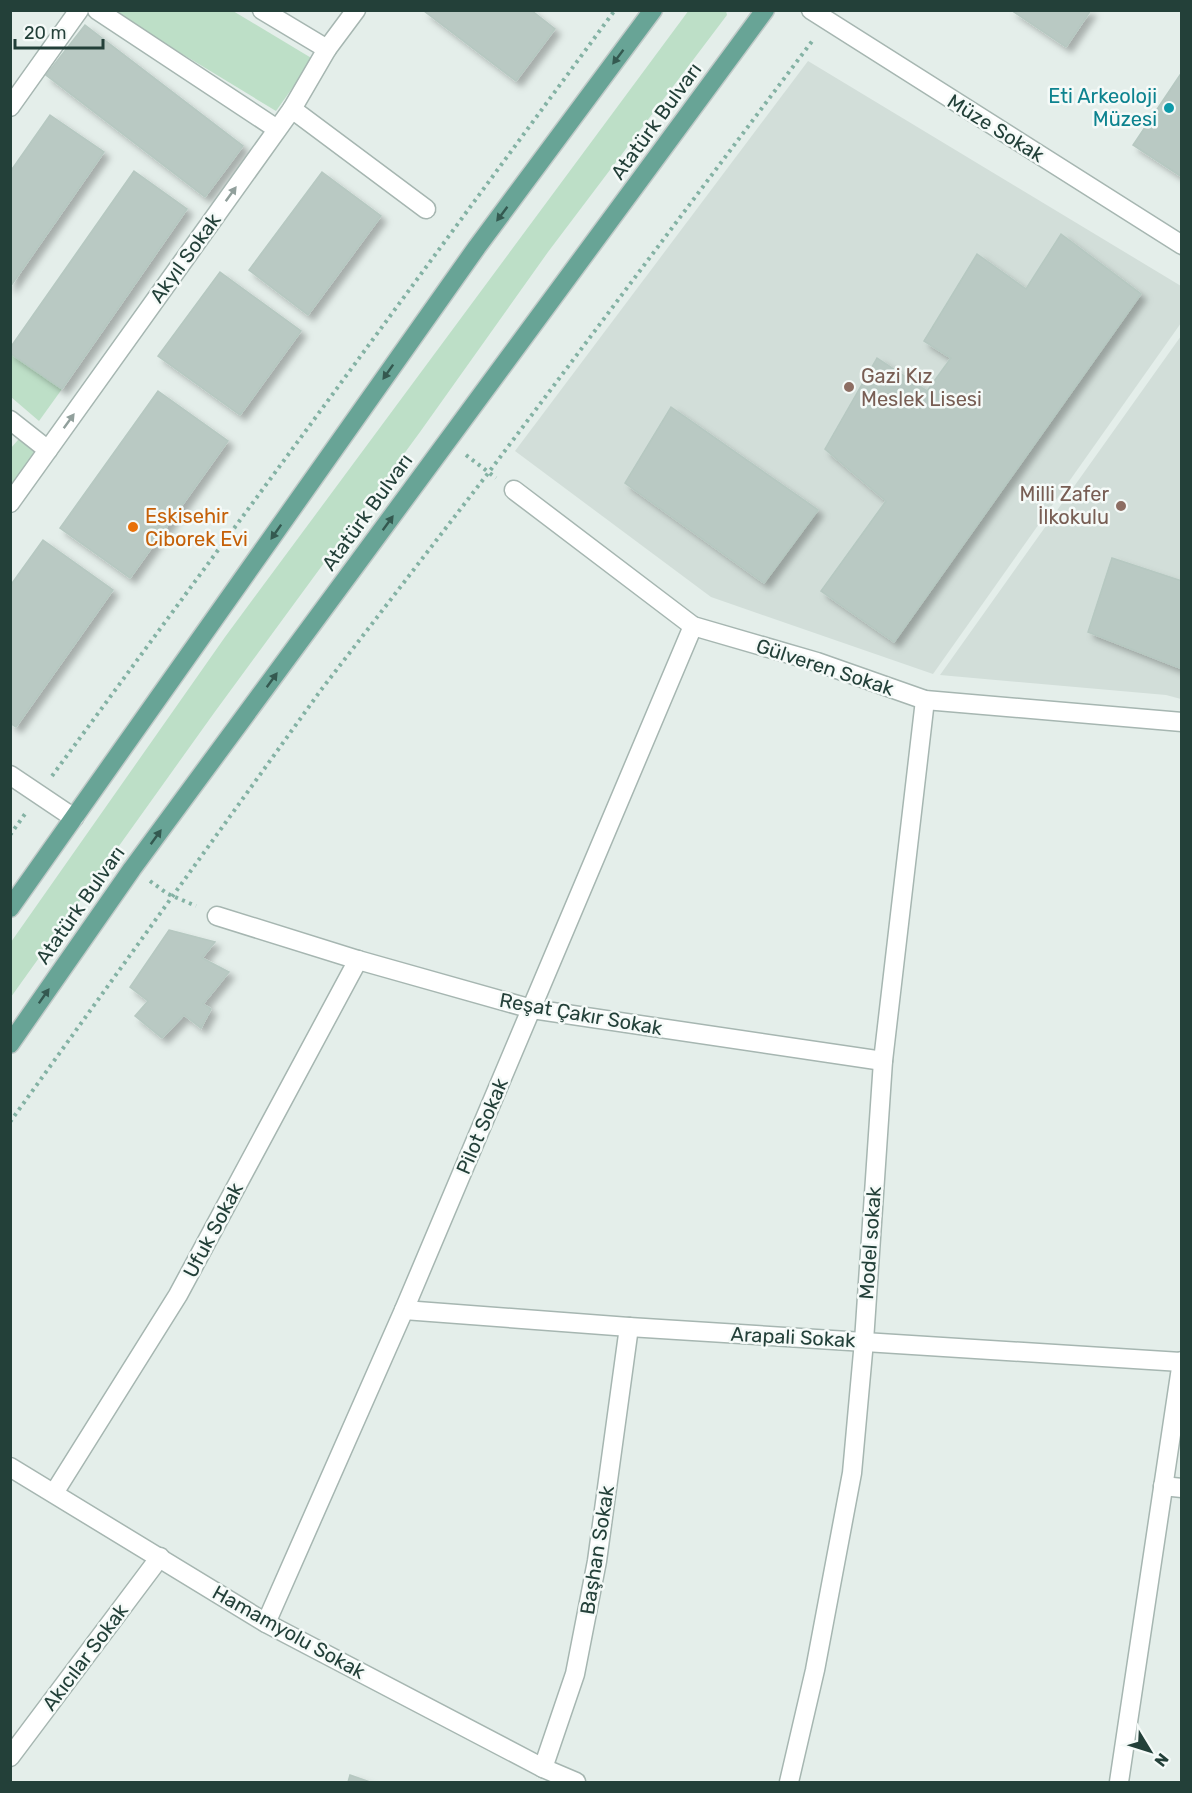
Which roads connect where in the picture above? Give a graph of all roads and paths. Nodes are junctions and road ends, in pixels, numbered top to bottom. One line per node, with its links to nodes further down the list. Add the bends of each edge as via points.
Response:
1 (79, 10): 11 (street)
2 (97, 10): 13 (street)
3 (262, 10): 10 (street)
4 (356, 10): 10 (street, Akyıl Sokak)
5 (615, 10): 15 (path)
6 (653, 10): 17 (main road, one-way to 17)
7 (765, 10): 19 (main road, Atatürk Bulvarı)
8 (811, 10): 9 (street, Müze Sokak)
9 (827, 21): 16 (street, Müze Sokak); 21 (path)
10 (327, 49): 12 (street, Akyıl Sokak)
11 (10, 107)
12 (292, 109): 13 (street, Akyıl Sokak); 14 (street)
13 (278, 129): 20 (street, Akyıl Sokak, one-way to 13)
14 (426, 209): 15 (path)
15 (454, 229): 17 (path); 28 (path)
16 (1182, 245)
17 (477, 247): 29 (main road, one-way to 29)
18 (10, 420): 20 (street)
19 (447, 441): 21 (path); 31 (main road, Atatürk Bulvarı, one-way to 19)
20 (48, 450): 23 (street, Akyıl Sokak)
21 (489, 472): 22 (path); 32 (path, via 321,690)
22 (514, 490): 24 (street, Gülveren Sokak)
23 (10, 503)
24 (693, 626): 25 (street, Gülveren Sokak, via 817,662); 36 (street, Pilot Sokak)
25 (925, 700): 26 (street, Gülveren Sokak); 38 (street, Model sokak)
26 (1182, 722)
27 (10, 775): 28 (street)
28 (39, 794): 29 (street); 30 (path)
29 (74, 818): 33 (main road)
30 (10, 835)
31 (132, 869): 32 (path); 37 (main road, Atatürk Bulvarı, one-way to 31)
32 (172, 895): 34 (path); 39 (path)
33 (10, 908)
34 (217, 916): 35 (street, Reşat Çakır Sokak)
35 (358, 960): 36 (street, Reşat Çakır Sokak); 47 (street, Ufuk Sokak, via 178,1295)
36 (532, 1009): 38 (street, Reşat Çakır Sokak); 40 (street, Pilot Sokak)
37 (10, 1044)
38 (883, 1061): 42 (street, Model sokak)
39 (10, 1122)
40 (404, 1310): 41 (street, Arapali Sokak); 49 (street, Pilot Sokak)
41 (629, 1327): 42 (street, Arapali Sokak); 51 (street, Başhan Sokak, via 597,1561 578,1663)
42 (864, 1341): 43 (street, Arapali Sokak); 53 (street, Model sokak, via 852,1473 815,1670)
43 (1181, 1361): 45 (street)
44 (10, 1467): 47 (street, Hamamyolu Sokak)
45 (1163, 1486): 46 (street); 54 (street)
46 (1182, 1488)
47 (54, 1493): 48 (street, Hamamyolu Sokak)
48 (160, 1557): 49 (street, Hamamyolu Sokak); 50 (street, Akıcılar Sokak)
49 (266, 1623): 51 (street, Hamamyolu Sokak)
50 (10, 1757)
51 (543, 1768): 52 (street, Hamamyolu Sokak)
52 (576, 1782)
53 (789, 1782)
54 (1119, 1782)

